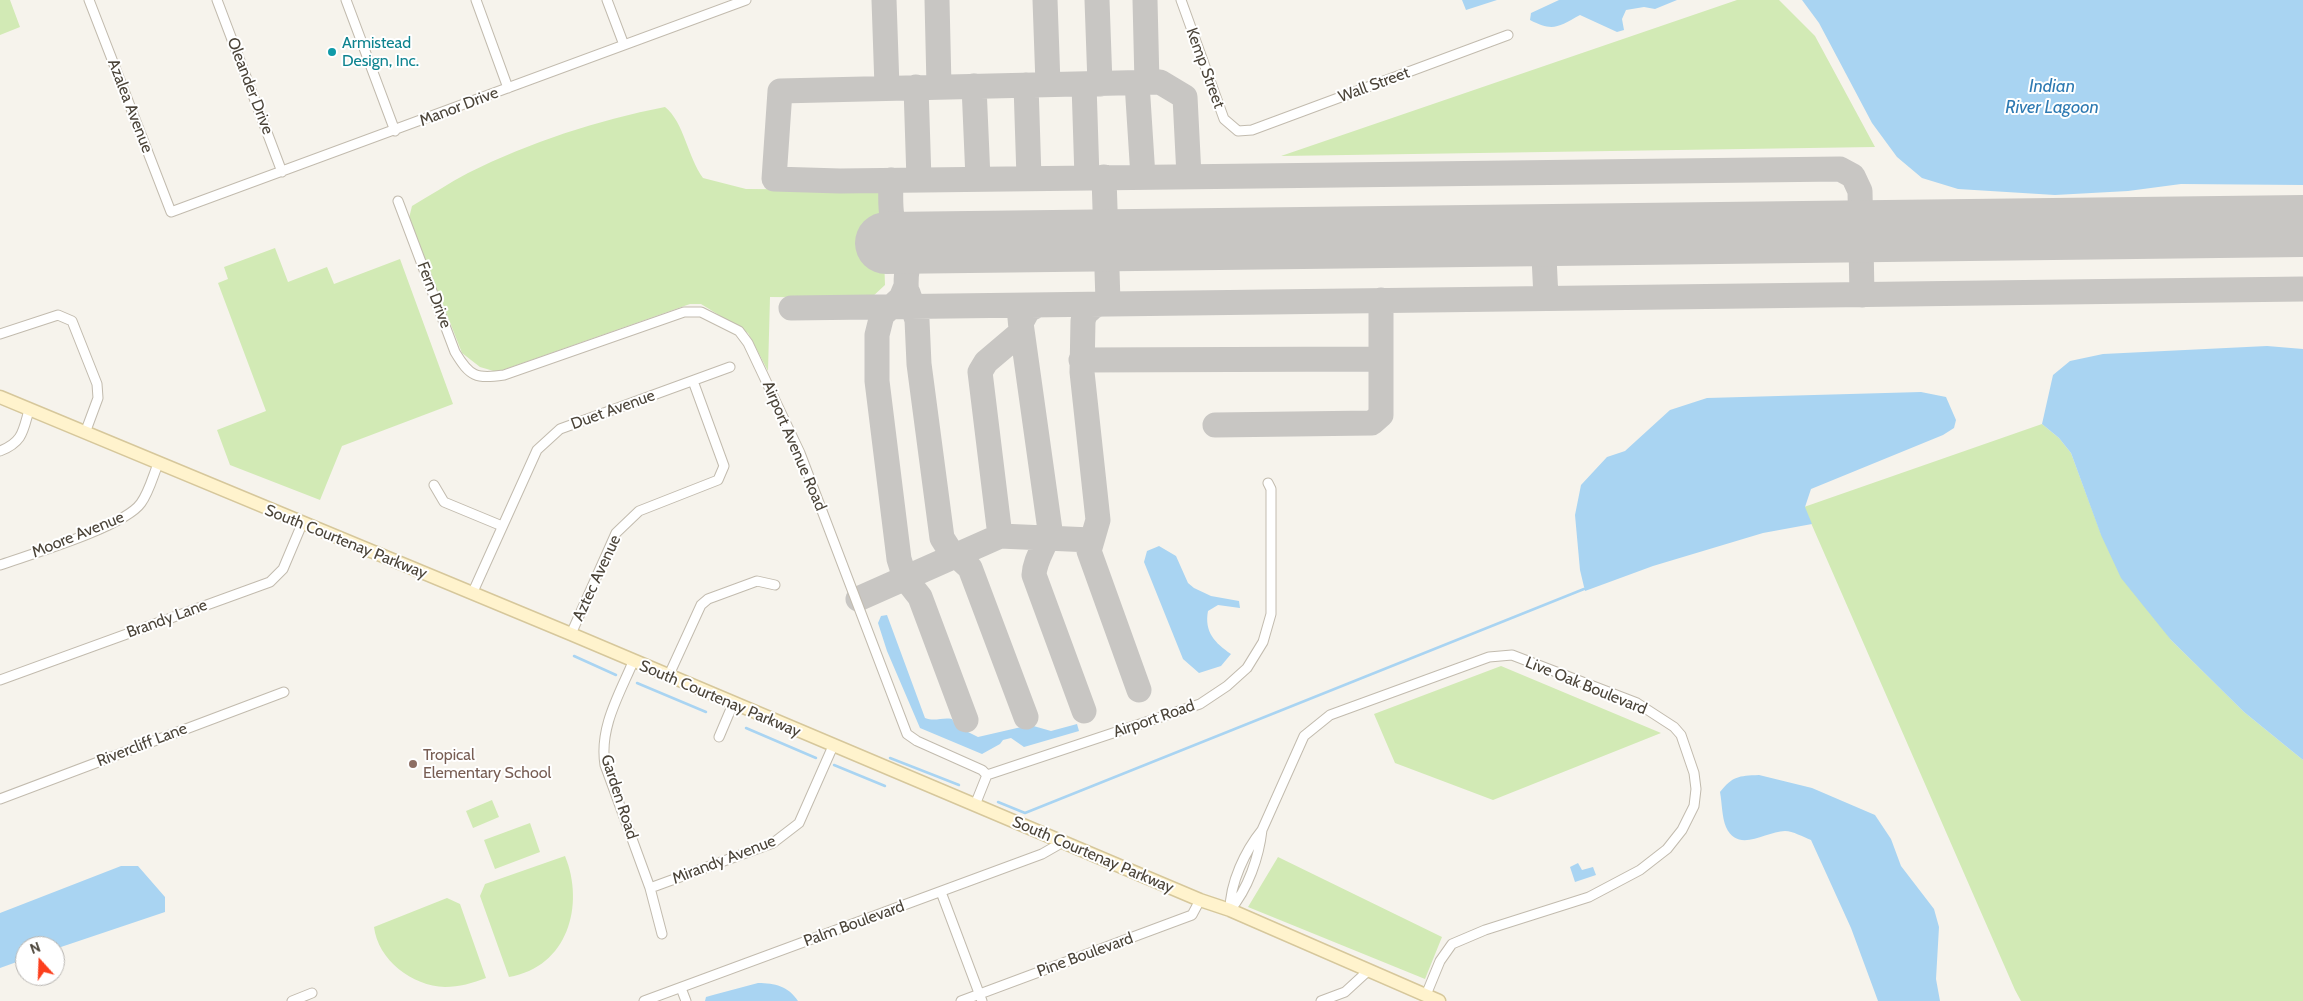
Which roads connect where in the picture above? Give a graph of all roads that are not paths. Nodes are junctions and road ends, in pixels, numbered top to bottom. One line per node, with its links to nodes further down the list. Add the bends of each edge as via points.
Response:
1 (89, 0): 15 (street, Azalea Avenue)
2 (217, 0): 13 (street, Oleander Drive)
3 (346, 0): 12 (street)
4 (476, 0): 10 (street)
5 (607, 0): 9 (street)
6 (746, 0): 9 (street, Manor Drive)
7 (1181, 0): 11 (street, Kemp Street, via 1224,119)
8 (1508, 35): 11 (street, Wall Street, via 1252,130)
9 (624, 45): 10 (street, Manor Drive)
10 (508, 88): 12 (street, Manor Drive)
11 (1238, 130)
12 (395, 131): 13 (street, Manor Drive)
13 (282, 172): 15 (street, Manor Drive)
14 (398, 201): 18 (street, Fern Drive, via 455,352 465,368)
15 (171, 212)
16 (0, 334): 22 (street, via 58,315 72,322 96,384 98,398)
17 (730, 367): 19 (street, Duet Avenue)
18 (483, 378): 40 (street, Airport Avenue Road, via 504,375 684,312 701,312 739,331 748,343 800,453 907,734)
19 (692, 381): 28 (street, Duet Avenue, via 560,429 537,450); 32 (street, Aztec Avenue, via 724,466 718,480 638,511 616,533)
20 (0, 397): 21 (main road, South Courtenay Parkway)
21 (29, 410): 22 (main road, South Courtenay Parkway); 23 (street, via 17,443)
22 (85, 433): 24 (main road, South Courtenay Parkway)
23 (0, 451)
24 (158, 464): 27 (main road, South Courtenay Parkway); 29 (street, Moore Avenue, via 141,503 131,514 112,525)
25 (1268, 483): 40 (street, Airport Road, via 1271,489 1271,614 1263,642 1247,668 1200,704)
26 (434, 485): 28 (street, via 444,502)
27 (302, 524): 31 (main road, South Courtenay Parkway); 35 (street, Brandy Lane, via 283,569 270,582)
28 (502, 526): 31 (street, Duet Avenue)
29 (0, 565)
30 (775, 585): 34 (street, via 758,581 708,599 701,605)
31 (472, 594): 32 (main road, South Courtenay Parkway)
32 (571, 634): 33 (main road, South Courtenay Parkway)
33 (633, 662): 34 (main road, South Courtenay Parkway); 44 (street, Garden Road, via 606,729 603,752)
34 (668, 677): 37 (main road, South Courtenay Parkway)
35 (0, 680)
36 (284, 692): 41 (street, Rivercliff Lane)
37 (733, 704): 38 (street); 39 (main road, South Courtenay Parkway)
38 (719, 737)
39 (833, 746): 42 (main road, South Courtenay Parkway); 44 (street, Mirandy Avenue, via 799,823 786,835 773,843)
40 (987, 775): 42 (street)
41 (0, 799)
42 (975, 804): 43 (main road, South Courtenay Parkway)
43 (1063, 842): 45 (street, Palm Boulevard, via 1047,852); 46 (main road, South Courtenay Parkway)
44 (650, 888): 48 (street, Garden Road)
45 (941, 892): 50 (street, Palm Boulevard); 53 (street)
46 (1200, 900): 47 (main road, South Courtenay Parkway); 53 (street, Pine Boulevard, via 1192,916)
47 (1230, 910): 49 (main road, South Courtenay Parkway); 52 (street, Live Oak Boulevard, via 1241,897 1260,846 1262,830 1304,736 1330,715 1489,657 1512,655 1637,704 1674,727 1687,751 1696,789 1688,820 1667,849 1640,870 1589,897 1485,930 1452,944 1440,961)
48 (662, 934)
49 (1368, 970): 52 (main road, South Courtenay Parkway); 58 (street, via 1345,992)
50 (681, 988): 55 (street, Palm Boulevard); 56 (street)
51 (312, 993): 54 (street)
52 (1426, 995): 59 (main road, South Courtenay Parkway)
53 (980, 998): 57 (street, Pine Boulevard)
54 (292, 1001)
55 (644, 1001)
56 (686, 1001)
57 (961, 1001)
58 (1321, 1001)
59 (1439, 1001)

